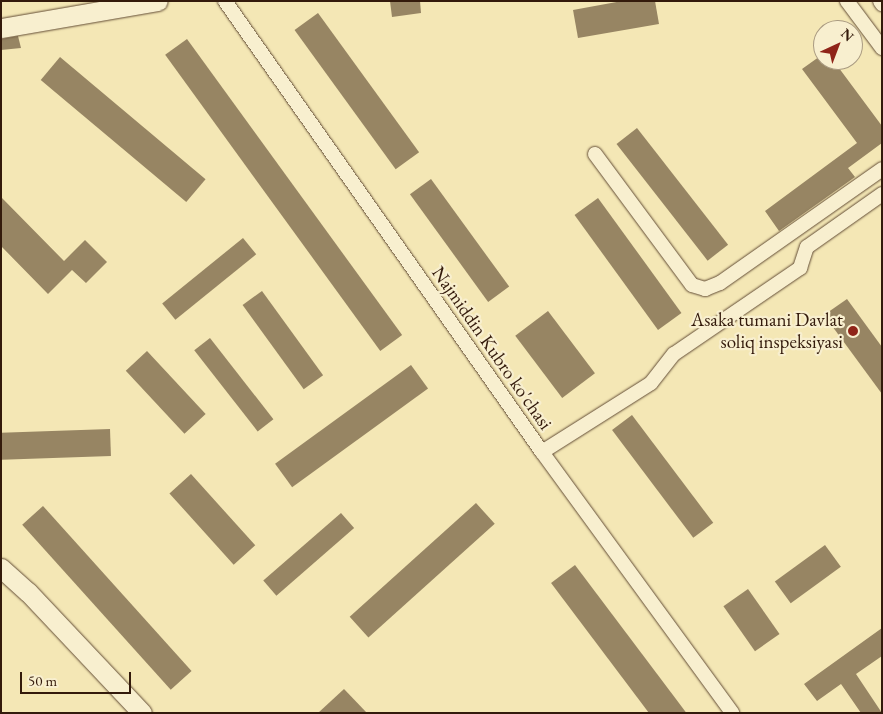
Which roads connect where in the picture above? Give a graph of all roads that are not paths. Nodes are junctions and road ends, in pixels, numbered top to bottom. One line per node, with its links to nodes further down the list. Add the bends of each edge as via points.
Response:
1 (158, 1): 4 (street)
2 (225, 1): 9 (street, Najmiddin Kubro ko'chasi)
3 (847, 1): 5 (street)
4 (1, 28)
5 (882, 48)
6 (595, 154): 7 (street, via 692,285 705,289 720,283)
7 (882, 168)
8 (882, 194): 9 (street, via 807,247 800,268 674,354 651,383)
9 (542, 452): 12 (street, Najmiddin Kubro ko'chasi)
10 (1, 568): 11 (street, via 28,592)
11 (142, 713)
12 (732, 713)

